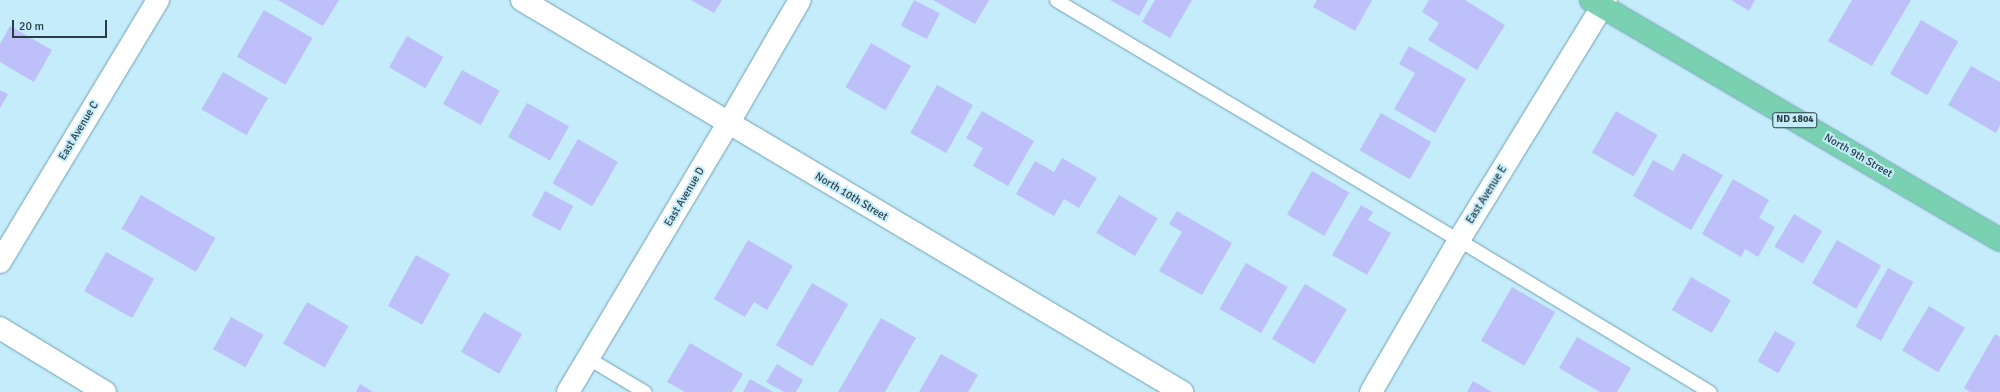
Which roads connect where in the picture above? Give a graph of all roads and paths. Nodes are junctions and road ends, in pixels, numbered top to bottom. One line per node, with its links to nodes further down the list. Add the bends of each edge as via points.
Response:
1 (158, 0): 9 (street, East Avenue C)
2 (522, 0): 6 (street, North 10th Street)
3 (800, 0): 6 (street, East Avenue D)
4 (1056, 0): 7 (lane)
5 (1600, 2): 7 (street, East Avenue E); 8 (main road, North 9th Street / ND 1804)
6 (728, 124): 11 (street, East Avenue D); 15 (street, North 10th Street)
7 (1459, 240): 16 (street, East Avenue E); 17 (lane)
8 (2000, 240)
9 (0, 262)
10 (0, 328): 12 (street)
11 (588, 358): 13 (street, East Avenue D); 14 (lane)
12 (105, 392)
13 (568, 392)
14 (645, 392)
15 (1182, 392)
16 (1371, 392)
17 (1710, 392)

